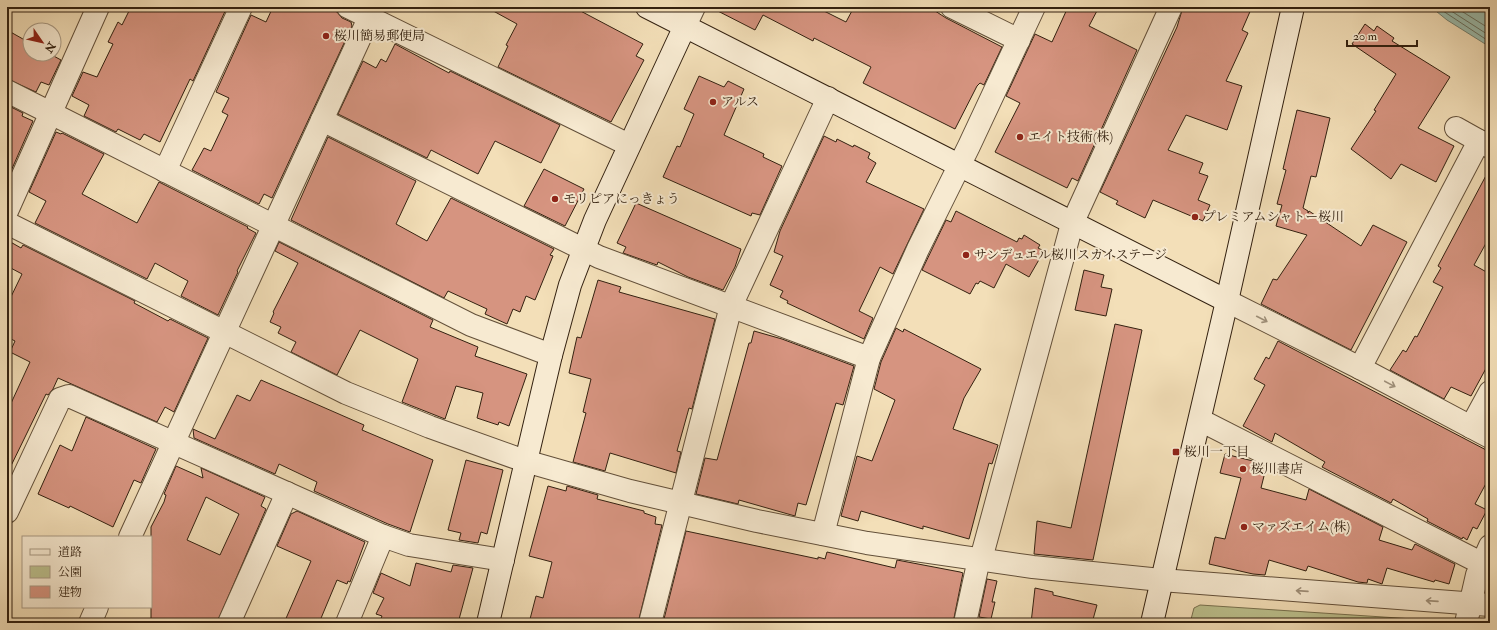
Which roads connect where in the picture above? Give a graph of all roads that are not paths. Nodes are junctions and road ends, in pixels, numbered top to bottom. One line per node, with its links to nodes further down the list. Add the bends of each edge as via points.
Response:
1 (241, 7): 20 (street)
2 (348, 7): 10 (street)
3 (647, 7): 9 (street)
4 (952, 7): 11 (street)
5 (1034, 7): 11 (street)
6 (1171, 7): 23 (street)
7 (1292, 7): 26 (street)
8 (96, 8): 14 (street)
9 (689, 17): 13 (street); 18 (street)
10 (370, 18): 15 (street); 18 (street)
11 (1019, 40): 19 (street)
12 (7, 91): 14 (street)
13 (828, 98): 19 (street); 27 (street)
14 (50, 113): 20 (street); 21 (street)
15 (322, 120): 24 (street); 25 (street)
16 (1456, 128): 17 (street)
17 (1485, 144): 31 (street)
18 (629, 145): 25 (street)
19 (960, 166): 23 (street); 30 (street, via 918,249)
20 (165, 171): 24 (street)
21 (7, 211)
22 (7, 223): 28 (street)
23 (1072, 224): 26 (street); 45 (street)
24 (273, 226): 28 (street); 29 (street, via 471,325)
25 (583, 250): 27 (street); 29 (street, via 570,285)
26 (1227, 302): 31 (street, one-way to 31); 33 (street)
27 (731, 306): 30 (street); 39 (street)
28 (225, 331): 36 (street); 37 (street, via 346,393 436,430)
29 (551, 355): 37 (street)
30 (869, 358): 41 (street)
31 (1360, 368): 34 (street, one-way to 34)
32 (1490, 392): 34 (street)
33 (1200, 420): 44 (street); 47 (street)
34 (1471, 427): 35 (street)
35 (1490, 437)
36 (174, 441): 38 (street); 40 (street, via 64,396 60,399); 42 (street)
37 (525, 462): 39 (street); 46 (street)
38 (287, 493): 43 (street); 51 (street)
39 (680, 503): 41 (street); 54 (street)
40 (7, 512)
41 (823, 534): 45 (street)
42 (130, 536)
43 (383, 536): 46 (street, via 409,545); 52 (street)
44 (1486, 555): 49 (street)
45 (980, 559): 47 (street); 55 (street)
46 (503, 560): 53 (street)
47 (1162, 580): 49 (street, one-way to 47); 56 (street)
48 (97, 608): 50 (street)
49 (1476, 611)
50 (90, 623)
51 (229, 623)
52 (347, 623)
53 (488, 623)
54 (650, 623)
55 (965, 623)
56 (1152, 623)

